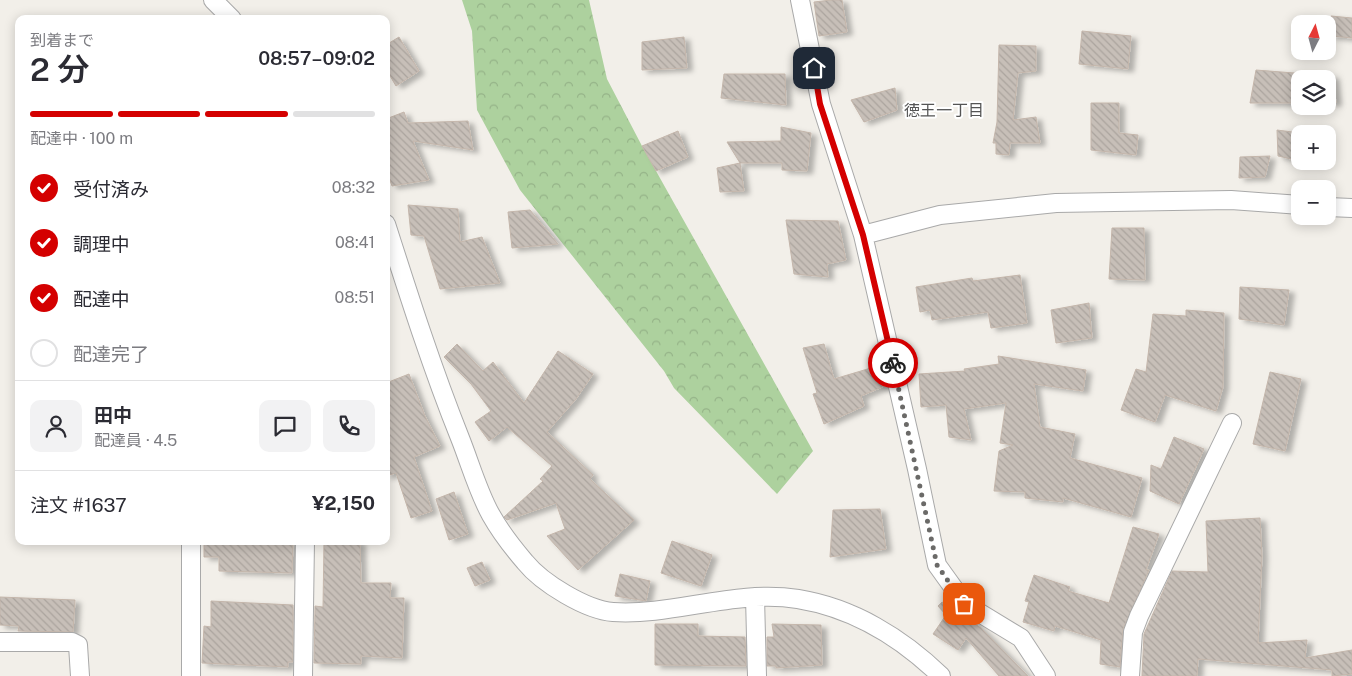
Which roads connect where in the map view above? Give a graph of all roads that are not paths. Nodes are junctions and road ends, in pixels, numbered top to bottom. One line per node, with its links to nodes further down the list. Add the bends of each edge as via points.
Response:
1 (213, 0): 3 (street)
2 (800, 0): 7 (street, via 820,104)
3 (228, 15)
4 (1291, 204): 7 (street, via 1231,200 1056,203 940,215)
5 (1336, 207): 6 (street)
6 (1352, 208)
7 (863, 235): 19 (street, via 937,565 964,604 1021,638)
8 (390, 236): 12 (street, via 432,367 491,515 526,563 564,595 611,612 656,610)
9 (1232, 422): 20 (street, via 1139,616 1134,632)
10 (191, 545): 15 (street)
11 (306, 545): 16 (street)
12 (755, 597): 17 (street); 18 (street, via 798,599 840,610 888,633 920,655)
13 (0, 642): 14 (street, via 72,642 78,645)
14 (80, 676)
15 (191, 676)
16 (303, 676)
17 (757, 676)
18 (941, 676)
19 (1046, 676)
20 (1130, 676)

